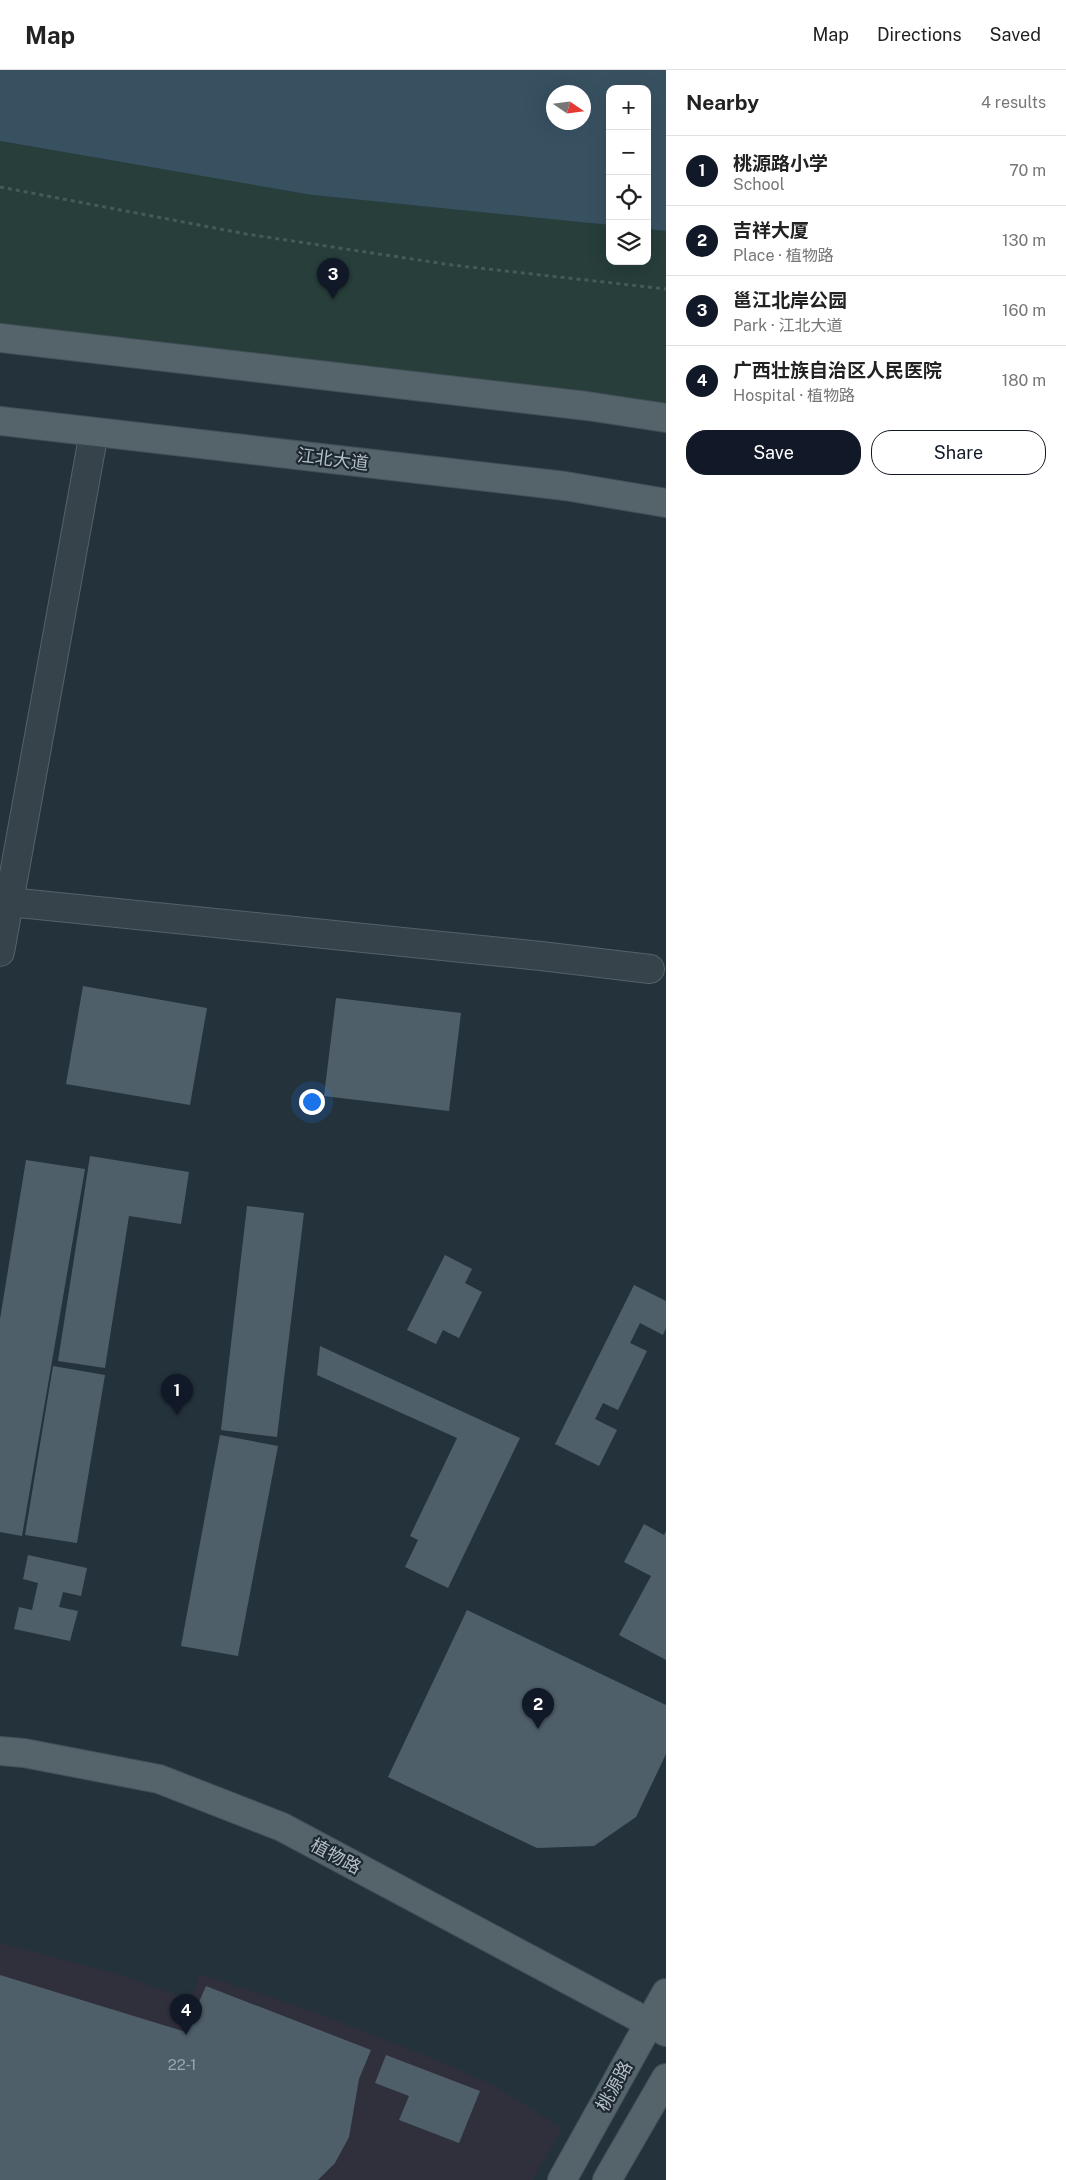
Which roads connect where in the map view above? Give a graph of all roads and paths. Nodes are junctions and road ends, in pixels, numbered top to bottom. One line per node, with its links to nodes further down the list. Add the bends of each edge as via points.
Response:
1 (0, 187): 2 (path, via 246,234 452,265)
2 (666, 289)
3 (0, 338): 4 (main road)
4 (666, 418)
5 (0, 420): 6 (main road, 江北大道)
6 (94, 432): 7 (main road, 江北大道, via 565,486); 8 (lane)
7 (666, 503)
8 (9, 902): 9 (lane); 10 (lane)
9 (0, 952)
10 (650, 970)
11 (0, 1751): 13 (main road, 植物路, via 159,1779 282,1827)
12 (666, 1993): 13 (main road, 桃源路)
13 (658, 2028): 15 (main road, 桃源路)
14 (666, 2078): 16 (main road)
15 (562, 2180)
16 (607, 2180)

